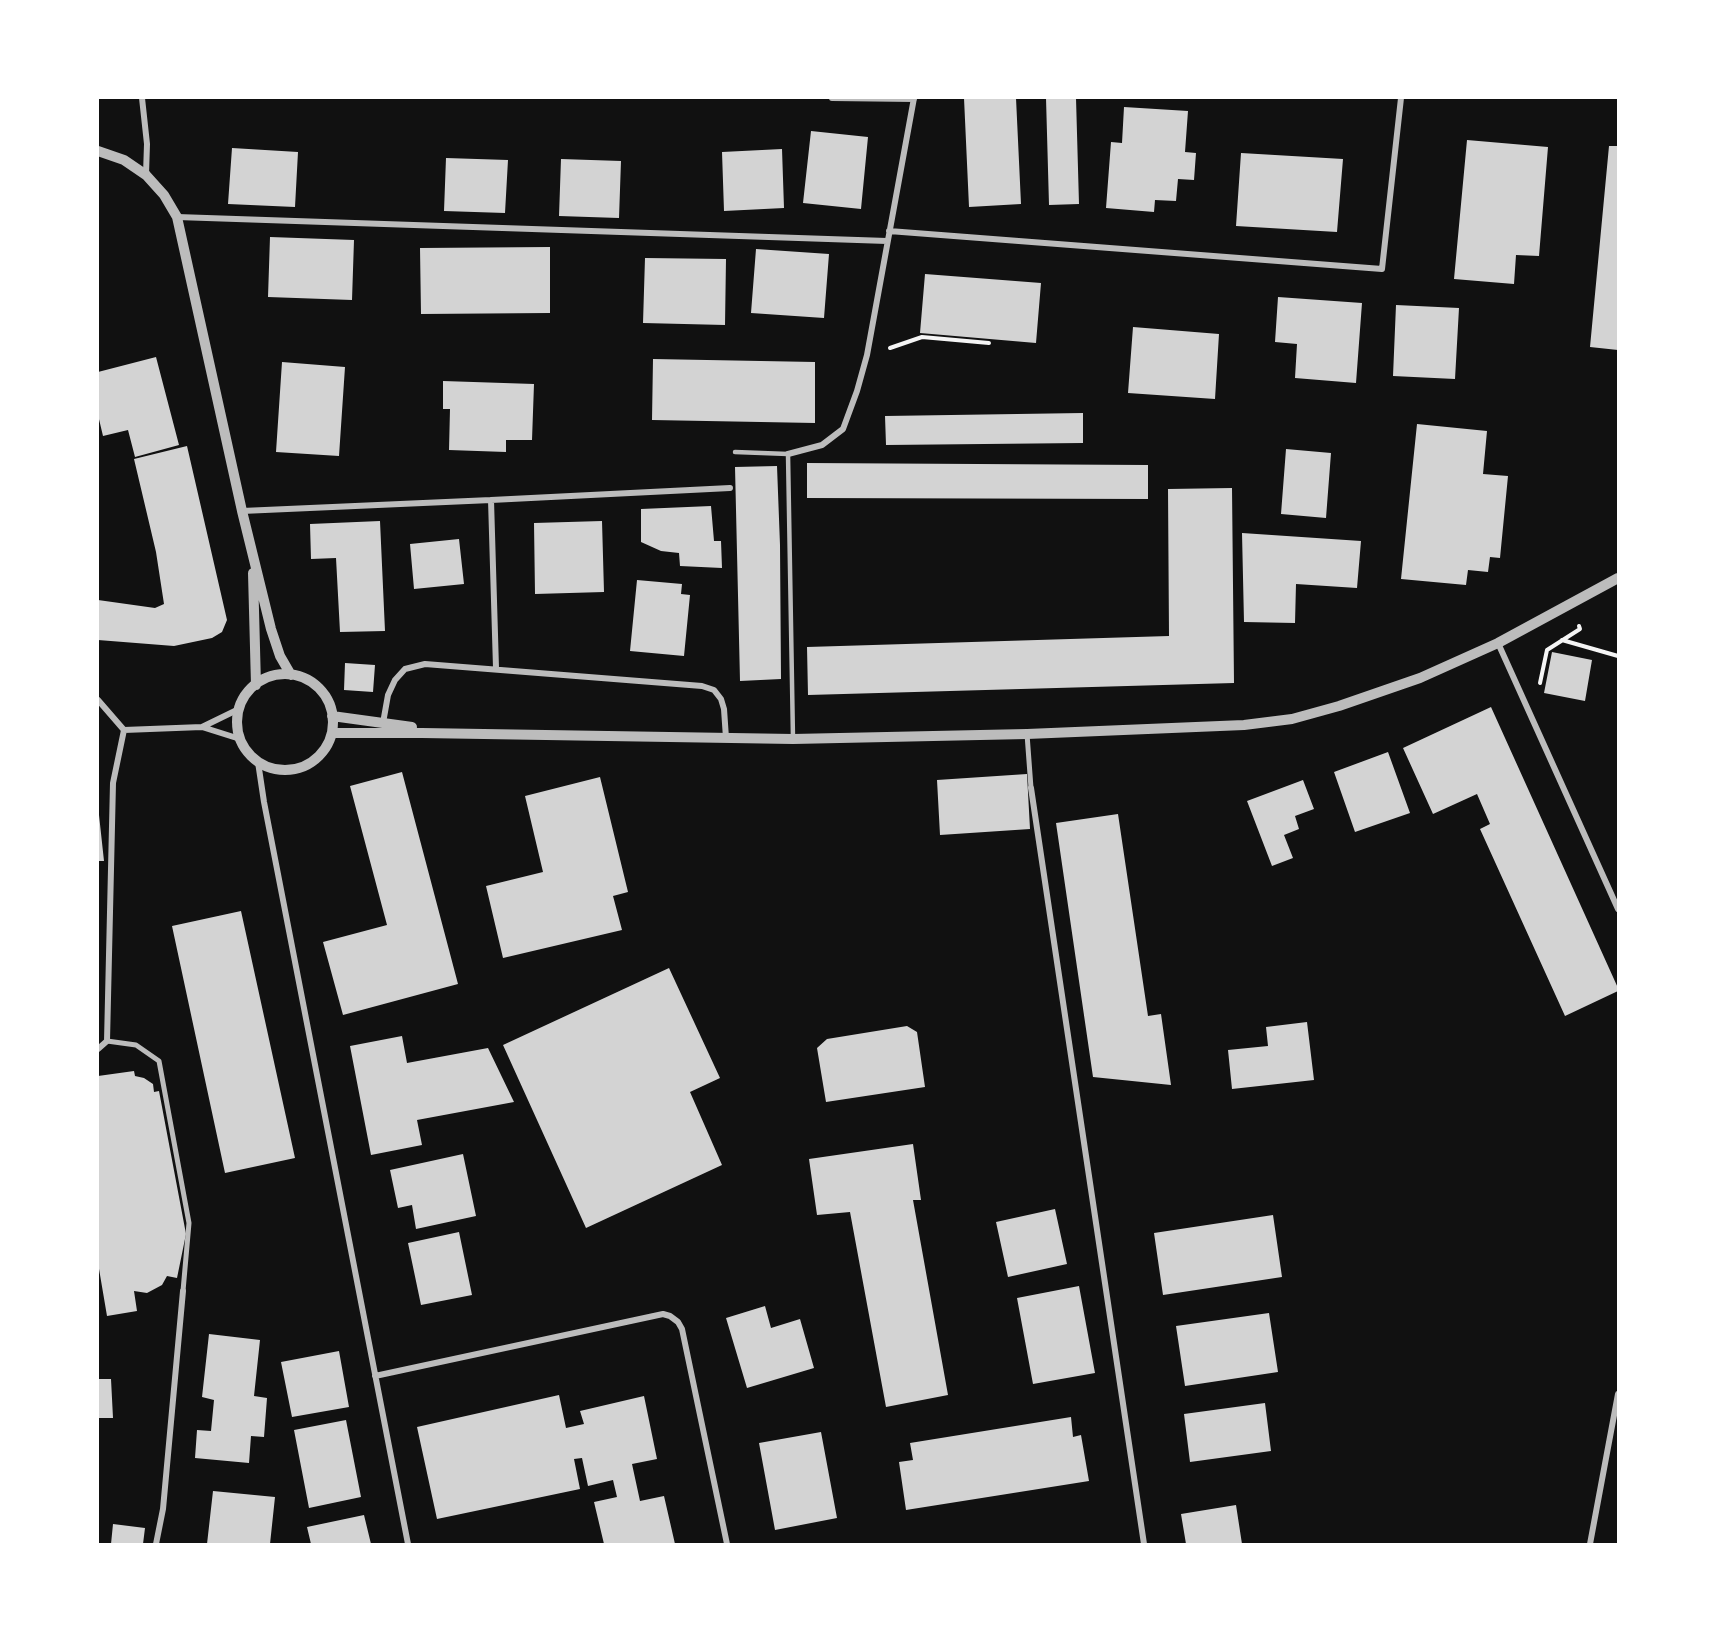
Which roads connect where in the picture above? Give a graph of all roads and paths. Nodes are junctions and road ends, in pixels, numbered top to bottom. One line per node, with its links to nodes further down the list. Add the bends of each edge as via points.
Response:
1 (142, 98): 6 (street)
2 (832, 98): 3 (street)
3 (914, 98): 8 (street)
4 (1401, 98): 8 (street, via 1382,268)
5 (98, 151): 6 (street, via 124,160)
6 (146, 175): 7 (street)
7 (177, 217): 9 (street); 16 (street)
8 (889, 231): 9 (street)
9 (887, 241): 11 (street)
10 (988, 344): 11 (path, via 922,337)
11 (867, 356): 13 (street, via 843,429 822,445)
12 (735, 452): 13 (lane)
13 (788, 454): 39 (lane)
14 (730, 488): 15 (street)
15 (491, 500): 16 (street); 24 (street)
16 (242, 511): 17 (street)
17 (252, 549): 25 (street, via 280,656); 26 (street)
18 (1618, 578): 19 (street)
19 (1571, 604): 20 (street); 21 (path, via 1580,629)
20 (1549, 615): 21 (path); 22 (street)
21 (1562, 640): 23 (path); 27 (path, via 1547,650)
22 (1498, 643): 36 (street, via 1420,678 1292,719 1244,725); 42 (street)
23 (1618, 656)
24 (496, 668): 31 (street, via 411,666 395,680); 37 (street, via 702,686 714,690 721,699)
25 (291, 675): 26 (street, via 266,678); 30 (street, via 319,688)
26 (256, 685): 29 (street)
27 (1538, 694)
28 (98, 700): 33 (street)
29 (239, 709): 32 (street); 38 (street)
30 (332, 716): 31 (street); 34 (street)
31 (383, 723): 35 (street)
32 (202, 727): 33 (street); 38 (street)
33 (124, 730): 43 (street, via 113,783)
34 (332, 733): 35 (street); 40 (street, via 326,748 302,767 272,769)
35 (455, 734): 37 (street)
36 (1027, 734): 39 (street); 41 (street)
37 (726, 738): 39 (street)
38 (240, 739): 40 (street)
39 (793, 739)
40 (258, 762): 46 (street)
41 (1031, 788): 52 (street)
42 (1618, 909)
43 (107, 1041): 44 (street); 45 (street, via 136,1045 159,1061 189,1223)
44 (98, 1049)
45 (183, 1291): 49 (street, via 163,1509)
46 (375, 1376): 50 (street); 51 (street, via 663,1314 670,1316 682,1329)
47 (1618, 1394): 48 (street)
48 (1616, 1416): 53 (street)
49 (156, 1545)
50 (408, 1545)
51 (727, 1545)
52 (1144, 1545)
53 (1590, 1545)

